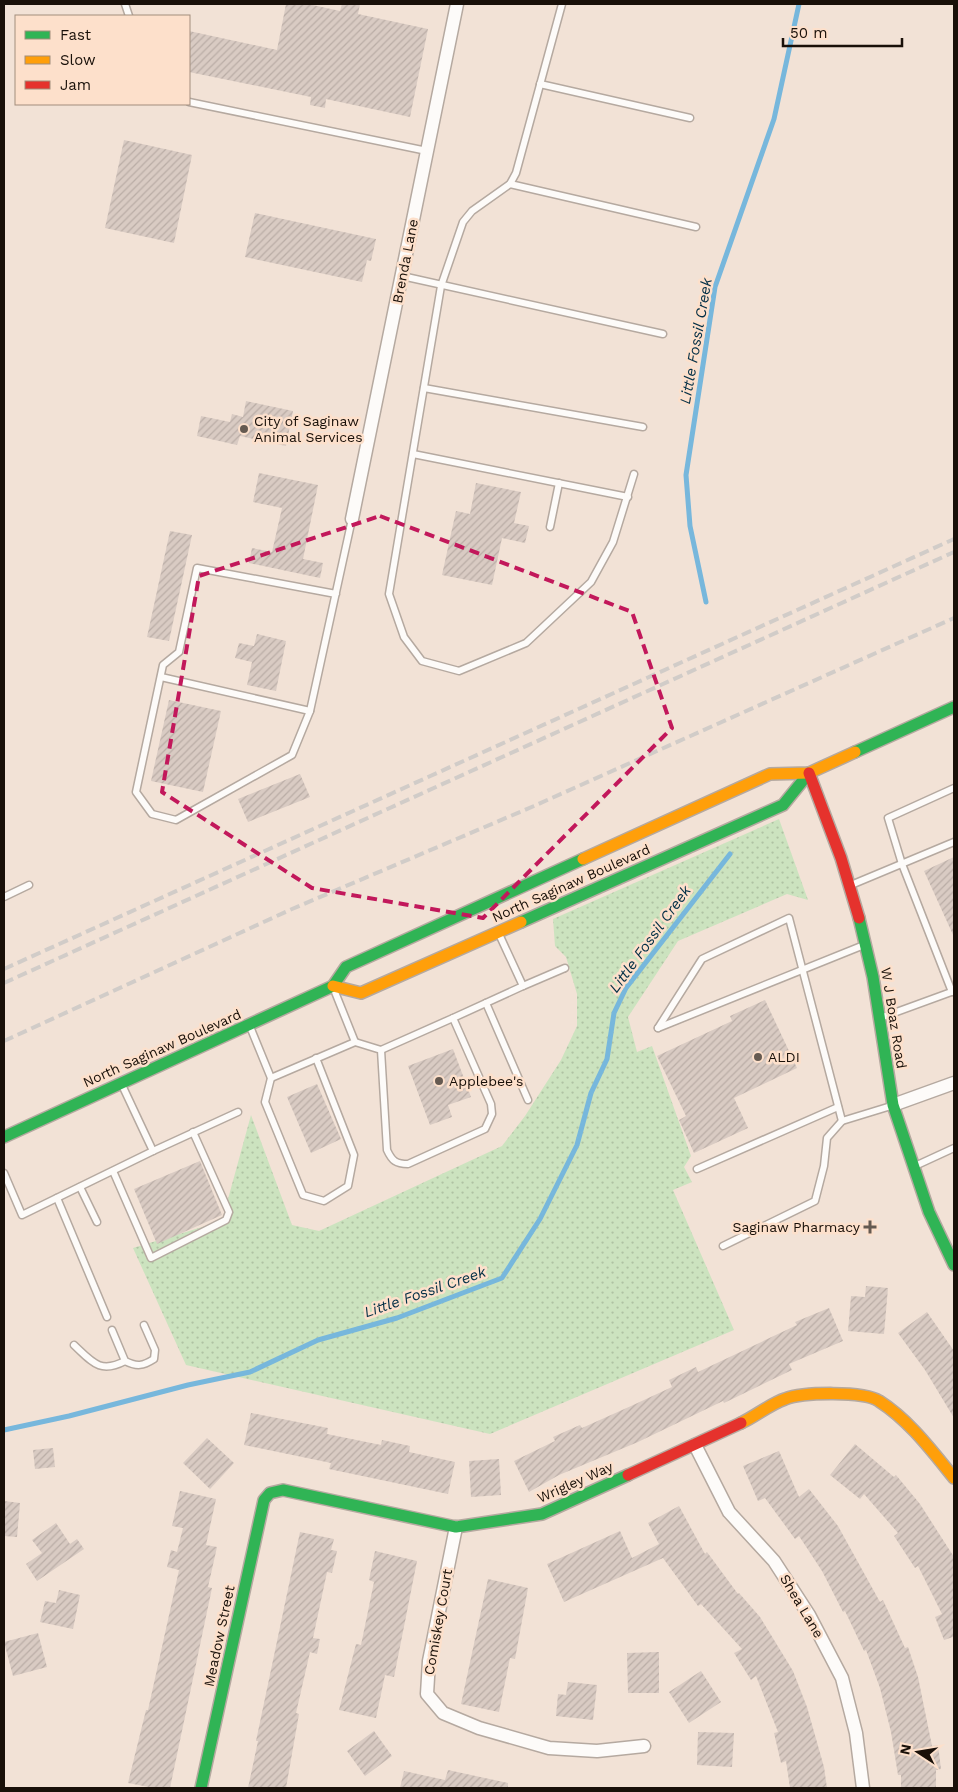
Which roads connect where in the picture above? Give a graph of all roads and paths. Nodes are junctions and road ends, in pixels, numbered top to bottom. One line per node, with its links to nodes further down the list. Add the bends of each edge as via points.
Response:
1 (457, 4): 6 (street, Brenda Lane)
2 (562, 4): 3 (lane)
3 (540, 84): 5 (lane); 7 (lane)
4 (190, 102): 6 (lane)
5 (690, 118)
6 (427, 151): 9 (street, Brenda Lane)
7 (510, 184): 8 (lane); 10 (lane, via 472,211 463,222)
8 (696, 227)
9 (402, 276): 10 (lane); 18 (street, Brenda Lane)
10 (440, 286): 11 (lane); 12 (lane)
11 (663, 334)
12 (424, 388): 13 (lane); 14 (lane)
13 (644, 427)
14 (413, 454): 16 (lane); 17 (lane, via 389,594 404,637 422,660 459,671 526,642 591,582 613,542)
15 (634, 474): 17 (lane)
16 (558, 483): 17 (lane); 19 (lane)
17 (628, 497)
18 (352, 519): 20 (lane)
19 (550, 527)
20 (336, 594): 21 (lane, via 197,568 178,652 163,665); 23 (lane)
21 (161, 677): 23 (lane); 23 (lane, via 136,792 152,814 176,820 292,755)
22 (954, 707): 24 (main road, North Saginaw Boulevard)
23 (310, 711)
24 (809, 773): 29 (main road, W J Boaz Road); 31 (main road, North Saginaw Boulevard, via 783,805); 35 (main road, North Saginaw Boulevard, via 770,774 346,967)
25 (954, 788): 27 (lane, via 888,818)
26 (954, 842): 27 (lane)
27 (902, 864): 29 (lane); 37 (lane)
28 (29, 886): 30 (lane)
29 (850, 886): 32 (main road, W J Boaz Road)
30 (4, 897)
31 (498, 932): 35 (main road, North Saginaw Boulevard, via 362,993); 36 (lane)
32 (866, 944): 34 (lane); 40 (main road, W J Boaz Road)
33 (565, 968): 36 (lane)
34 (802, 969): 34 (lane, via 703,1009 658,1028 702,959 789,918); 50 (lane)
35 (333, 986): 41 (main road, North Saginaw Boulevard); 42 (lane)
36 (523, 986): 38 (lane)
37 (953, 991): 40 (lane)
38 (486, 1003): 39 (lane); 48 (lane)
39 (454, 1018): 43 (lane); 43 (lane, via 491,1104 490,1122 485,1129 408,1164 391,1160 387,1150)
40 (880, 1018): 49 (main road, W J Boaz Road)
41 (249, 1025): 45 (lane); 46 (main road, North Saginaw Boulevard)
42 (355, 1042): 43 (lane); 44 (lane)
43 (381, 1050)
44 (316, 1058): 45 (lane); 45 (lane, via 354,1155 348,1186 324,1201 303,1195 264,1102)
45 (271, 1078)
46 (121, 1083): 54 (main road, North Saginaw Boulevard); 56 (lane)
47 (954, 1083): 49 (street)
48 (528, 1100)
49 (893, 1105): 52 (lane); 57 (main road, W J Boaz Road)
50 (838, 1107): 52 (lane); 58 (lane)
51 (238, 1112): 53 (lane)
52 (842, 1121): 64 (lane, via 827,1138 815,1201)
53 (193, 1132): 56 (lane); 59 (lane, via 230,1212 226,1220 151,1258)
54 (4, 1137)
55 (954, 1148): 57 (lane)
56 (153, 1151): 59 (lane)
57 (913, 1166): 65 (main road, W J Boaz Road)
58 (697, 1169)
59 (113, 1171): 61 (lane)
60 (4, 1173): 62 (lane, via 22,1215)
61 (80, 1187): 62 (lane); 63 (lane)
62 (57, 1198): 66 (lane)
63 (96, 1222)
64 (723, 1246)
65 (954, 1265)
66 (107, 1317)
67 (144, 1325): 70 (lane, via 155,1350 154,1359 144,1365)
68 (112, 1330): 70 (lane)
69 (74, 1345): 70 (lane, via 102,1367)
70 (125, 1361)
71 (695, 1445): 72 (main road, Wrigley Way, via 784,1399 810,1393 837,1394 878,1400 921,1437); 74 (main road, Wrigley Way, via 542,1514); 77 (street, Shea Lane, via 729,1512 774,1561 809,1615 842,1678 856,1733)
72 (954, 1478)
73 (270, 1493): 74 (main road, Wrigley Way, via 283,1490); 76 (main road, Meadow Street, via 264,1500)
74 (456, 1527): 75 (street, Comiskey Court, via 429,1661 427,1694 443,1713 479,1728 549,1748 597,1751)
75 (644, 1746)
76 (201, 1788)
77 (863, 1788)

